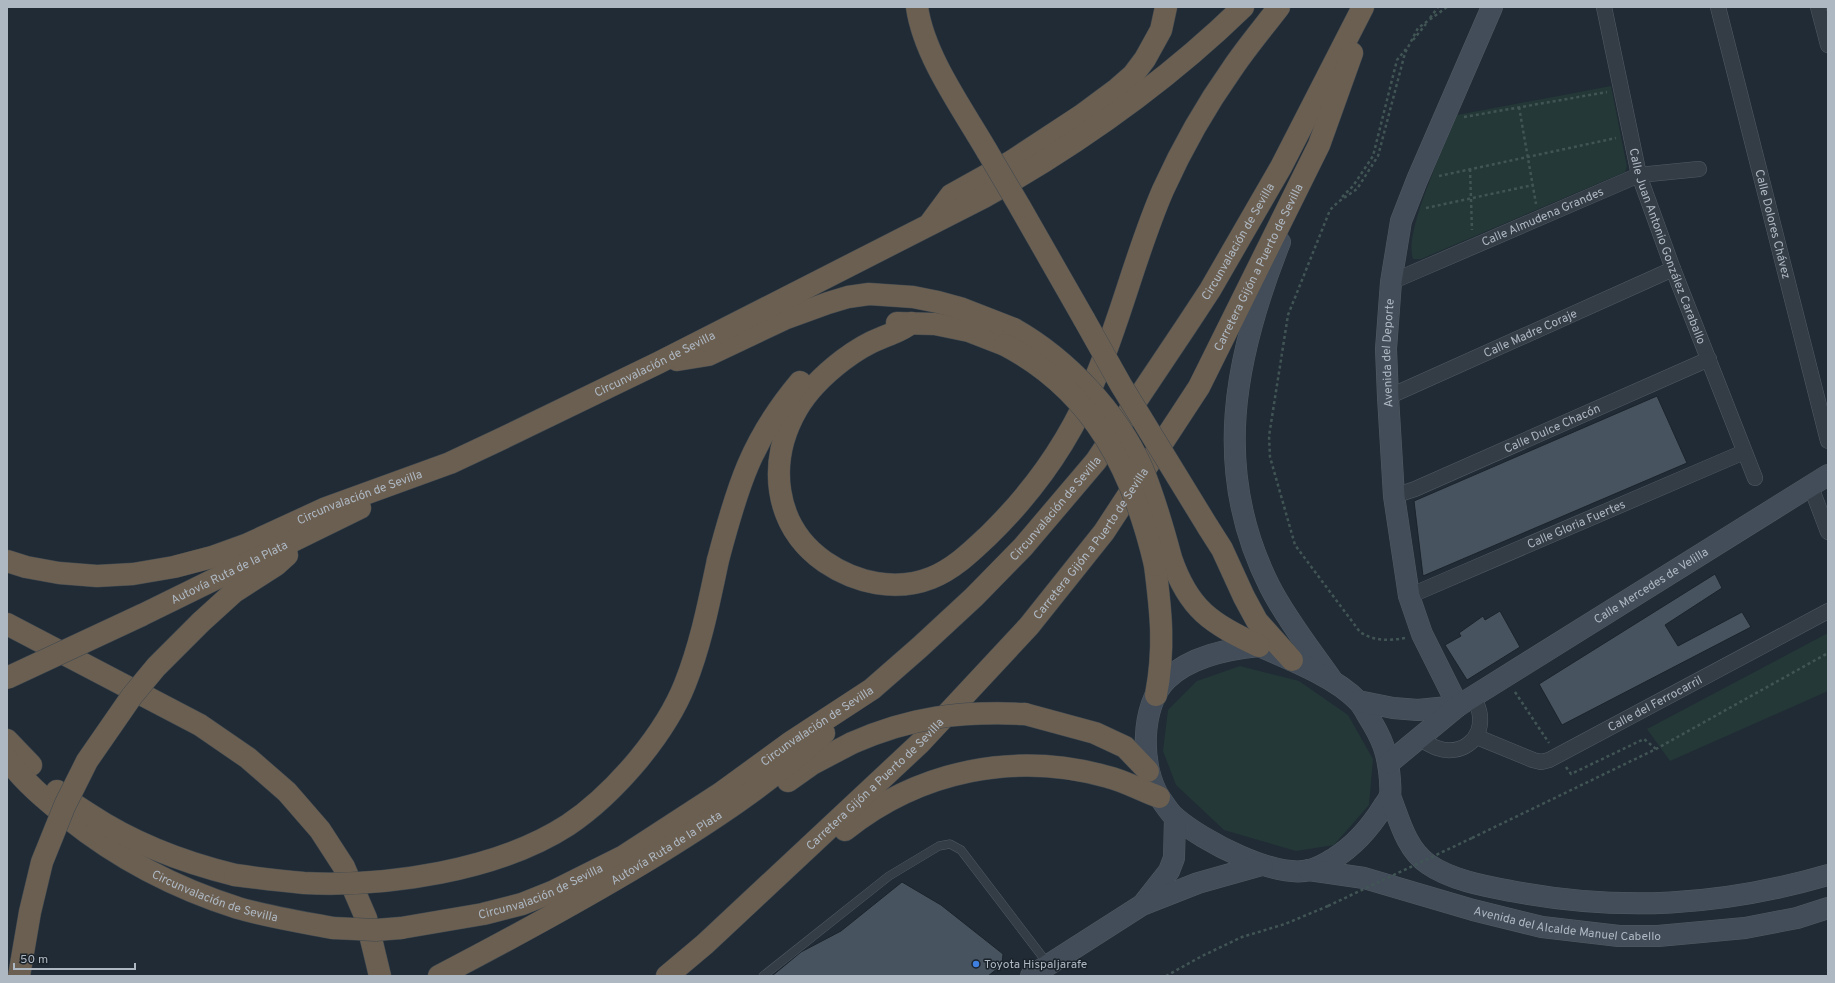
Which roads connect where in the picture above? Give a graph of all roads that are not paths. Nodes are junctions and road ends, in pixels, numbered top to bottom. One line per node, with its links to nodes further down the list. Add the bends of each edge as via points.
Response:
1 (917, 7): 37 (highway, bridge, via 927,44 938,66 1117,378 1222,549 1257,620)
2 (1166, 7): 15 (highway, via 1161,30 1145,59 1118,89 1012,161 951,195)
3 (1243, 7): 15 (highway, Circunvalación de Sevilla, via 1189,56 1100,125 1015,180)
4 (1279, 7): 18 (highway, via 1218,89 1177,162 1152,218 1095,380 1073,426 1047,468 1009,516 946,571 925,580 900,584 866,582 851,577 823,560 809,549 798,535 782,501 779,463 782,442 798,406 842,360 862,347 902,330)
5 (1363, 7): 40 (highway, Circunvalación de Sevilla, via 1281,167 1210,290 1096,461 1023,547 920,647)
6 (1369, 7): 12 (highway, Carretera Gijón a Puerto de Sevilla)
7 (1492, 7): 17 (main road, Avenida del Deporte, via 1404,213)
8 (1604, 7): 14 (street, Calle Juan Antonio González Caraballo)
9 (1718, 7): 22 (street, Calle Dolores Chávez)
10 (1818, 7): 11 (street)
11 (1828, 45)
12 (1318, 145): 39 (main road, via 1272,262 1254,319 1238,387 1234,449 1240,502 1262,568 1283,608); 59 (highway, Carretera Gijón a Puerto de Sevilla, via 1199,387 1104,532 1029,626 920,743)
13 (1699, 169): 14 (street, Calle Almudena Grandes)
14 (1639, 175): 16 (street, Calle Juan Antonio González Caraballo); 17 (street, Calle Almudena Grandes)
15 (928, 225): 20 (highway, Circunvalación de Sevilla)
16 (1673, 269): 19 (street, Calle Juan Antonio González Caraballo); 21 (street, Calle Madre Coraje)
17 (1391, 282): 21 (main road, Avenida del Deporte, via 1386,349)
18 (911, 323): 32 (highway, bridge, via 935,324 969,331 1005,345 1035,362 1062,385 1087,412 1118,457 1149,540); 46 (highway, bridge, via 891,323 865,331 844,342 806,375 774,416 757,443 736,494 701,637 684,685 666,720 643,754 611,791 552,834 525,847 465,867 361,882 302,883 235,875 184,862 108,827 61,795)
19 (1709, 359): 23 (street, Calle Juan Antonio González Caraballo); 28 (street, Calle Dulce Chacón, via 1415,490)
20 (658, 362): 24 (highway, Circunvalación de Sevilla); 32 (highway, bridge, via 708,355 784,319 828,302 869,294 913,297 938,302 1014,329 1065,366 1113,419 1141,467 1159,514)
21 (1388, 397): 28 (main road, Avenida del Deporte)
22 (1828, 441)
23 (1744, 452): 26 (street, Calle Juan Antonio González Caraballo); 33 (street, Calle Gloria Fuertes)
24 (450, 463): 29 (highway, Autovía Ruta de la Plata); 31 (highway, Circunvalación de Sevilla, via 326,508 248,544 174,567 133,574 97,576 59,573 26,567)
25 (1828, 475): 27 (main road, Calle Mercedes de Velilla)
26 (1755, 478)
27 (1810, 487): 30 (street); 43 (main road, Calle Mercedes de Velilla)
28 (1394, 496): 33 (main road, Avenida del Deporte)
29 (315, 530): 38 (highway, Autovía Ruta de la Plata, bridge); 61 (highway, bridge, via 276,565 234,592 201,622 156,667 110,726 65,805 42,862)
30 (1828, 532)
31 (7, 560)
32 (1163, 562): 36 (highway, via 1194,604 1209,619); 41 (highway, via 1162,666)
33 (1409, 596): 43 (main road, Avenida del Deporte, via 1422,634)
34 (1828, 610): 44 (street, Calle del Ferrocarril, via 1541,762)
35 (7, 624): 62 (highway, via 200,725 248,758 287,792 320,830 344,867 366,918)
36 (1259, 646): 37 (main road); 41 (main road, via 1233,649 1183,667 1166,679)
37 (1292, 660): 39 (main road)
38 (7, 678)
39 (1335, 684): 42 (main road)
40 (872, 689): 47 (highway, Circunvalación de Sevilla, bridge, via 791,742 721,793 592,873 522,904 476,916 376,930 333,928 239,908 161,878 96,841 47,802); 52 (highway, Autovía Ruta de la Plata, via 799,756)
41 (1156, 695): 49 (main road, via 1148,718 1145,743)
42 (1358, 701): 43 (main road, Calle Mercedes de Velilla, via 1418,710); 48 (main road, via 1382,739)
43 (1466, 701): 44 (street, via 1480,715); 45 (main road, Calle Mercedes de Velilla)
44 (1477, 737): 45 (street, via 1470,744 1452,751 1436,748)
45 (1418, 738): 48 (main road, Calle Mercedes de Velilla)
46 (7, 740)
47 (7, 759)
48 (1389, 763): 50 (main road)
49 (1148, 771): 51 (main road); 52 (highway, bridge, via 1124,748 1095,733 1025,714 972,713 916,720 852,743 812,764 787,782)
50 (1390, 796): 55 (main road, via 1372,825 1350,847 1331,861); 56 (main road, Avenida del Alcalde Manuel Cabello, via 1403,831 1413,848 1427,863 1447,874 1487,887 1545,898 1640,905 1706,901 1778,888)
51 (1159, 797): 53 (main road); 59 (highway, via 1109,777 1051,767 1000,766 944,776 902,793 871,810)
52 (718, 817): 63 (highway, Autovía Ruta de la Plata, via 594,893)
53 (1175, 818): 54 (main road, via 1222,847); 57 (main road, via 1174,858 1168,871)
54 (1262, 865): 55 (main road, via 1285,870); 57 (main road, via 1198,884)
55 (1309, 870): 58 (main road, Avenida del Alcalde Manuel Cabello, via 1364,878 1542,927 1618,936 1658,936 1745,928 1797,918)
56 (1828, 875)
57 (1142, 905): 60 (main road)
58 (1828, 908)
59 (705, 944): 64 (highway, Carretera Gijón a Puerto de Sevilla)
60 (1048, 964): 65 (lane, via 960,850 950,844 939,846 889,876); 66 (main road)
61 (19, 976)
62 (380, 976)
63 (439, 976)
64 (667, 976)
65 (763, 976)
66 (1030, 976)

